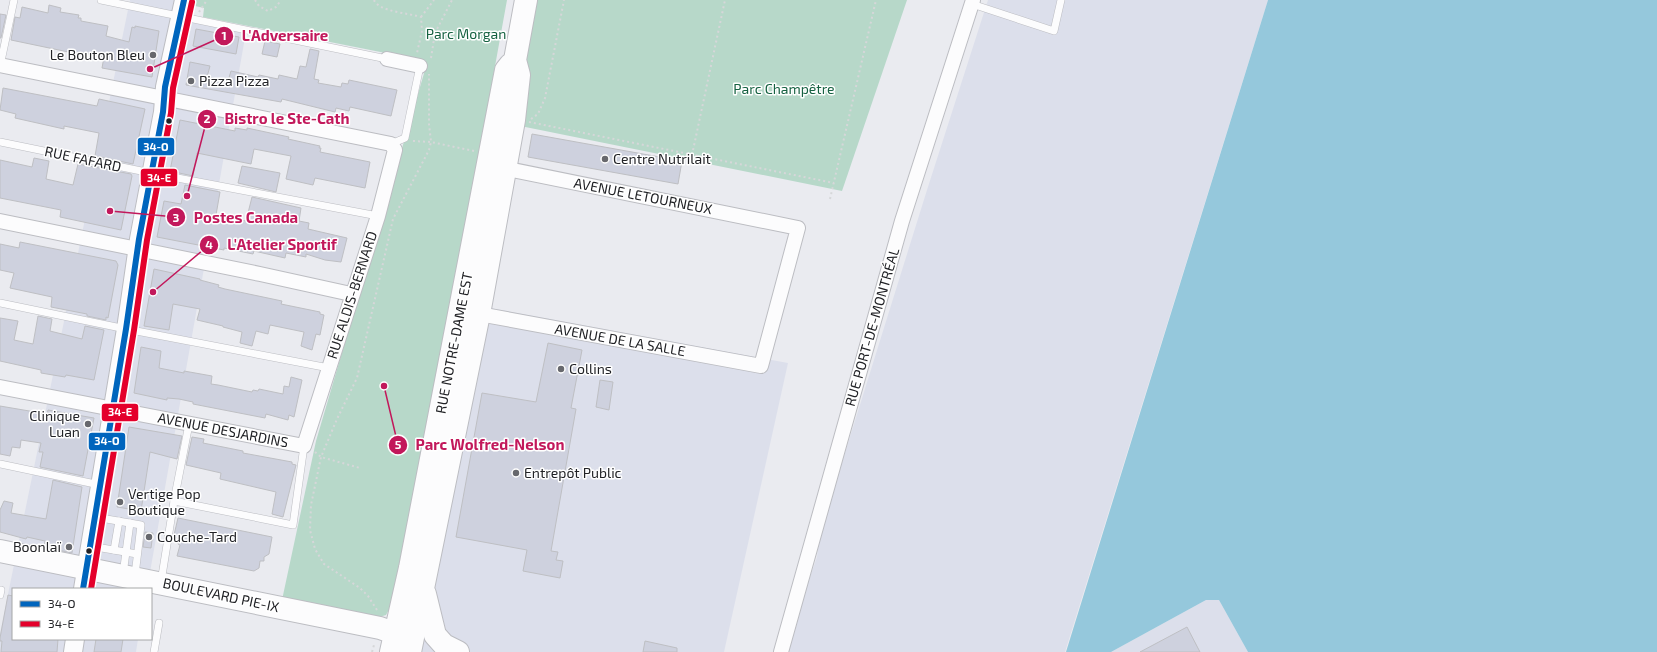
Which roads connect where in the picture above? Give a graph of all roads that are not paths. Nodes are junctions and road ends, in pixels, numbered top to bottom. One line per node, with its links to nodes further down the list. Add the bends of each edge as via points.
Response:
1 (14, 0): 9 (lane)
2 (101, 0): 6 (lane)
3 (526, 0): 13 (main road, RUE NOTRE-DAME EST, via 515,60 506,70)
4 (1061, 0): 5 (lane, RUE PORT-DE-MONTRÉAL, via 1054,31)
5 (973, 2): 50 (street, RUE PORT-DE-MONTRÉAL, via 902,221)
6 (182, 8): 7 (lane); 10 (street, via 164,87)
7 (387, 59): 8 (street)
8 (424, 64): 12 (lane, via 405,138)
9 (0, 66): 10 (street)
10 (164, 98): 12 (street); 14 (street)
11 (0, 142): 14 (lane, RUE FAFARD)
12 (392, 144): 15 (street, RUE ALDIS-BERNARD, via 395,150)
13 (491, 162): 20 (main road, RUE NOTRE-DAME EST); 22 (street, AVENUE LETOURNEUX, via 798,228); 46 (main road, RUE NOTRE-DAME EST, via 410,568)
14 (151, 174): 15 (lane, RUE FAFARD); 17 (street)
15 (378, 216): 18 (street, RUE ALDIS-BERNARD)
16 (0, 221): 17 (street)
17 (138, 249): 18 (street); 21 (street)
18 (351, 294): 23 (street, RUE ALDIS-BERNARD)
19 (0, 303): 21 (lane)
20 (479, 314): 22 (street, AVENUE DE LA SALLE); 43 (main road, RUE NOTRE-DAME EST)
21 (126, 329): 23 (lane); 25 (street)
22 (761, 366)
23 (329, 368): 27 (street, RUE ALDIS-BERNARD)
24 (0, 387): 25 (street, AVENUE DESJARDINS)
25 (113, 409): 26 (street, AVENUE DESJARDINS); 29 (street)
26 (189, 424): 27 (street, AVENUE DESJARDINS); 30 (lane)
27 (304, 446): 30 (lane, via 293,525)
28 (0, 464): 29 (lane)
29 (100, 485): 31 (street)
30 (174, 502): 42 (lane)
31 (95, 517): 32 (lane); 34 (street)
32 (118, 521): 33 (lane); 35 (lane)
33 (130, 523): 37 (lane); 38 (lane, via 141,525)
34 (90, 546): 35 (lane); 40 (street)
35 (114, 550): 37 (lane)
36 (0, 551): 40 (main road, BOULEVARD PIE-IX)
37 (126, 552): 38 (lane); 41 (lane)
38 (137, 554): 41 (lane)
39 (0, 562): 40 (main road, BOULEVARD PIE-IX)
40 (85, 579): 41 (main road, BOULEVARD PIE-IX)
41 (131, 580): 42 (main road, BOULEVARD PIE-IX)
42 (156, 587): 46 (main road, BOULEVARD PIE-IX, via 380,628)
43 (423, 587): 46 (main road, RUE NOTRE-DAME EST); 49 (main road, via 435,635)
44 (159, 623): 48 (lane)
45 (75, 640): 47 (street)
46 (402, 647)
47 (73, 652)
48 (154, 652)
49 (458, 652)
50 (782, 652)

